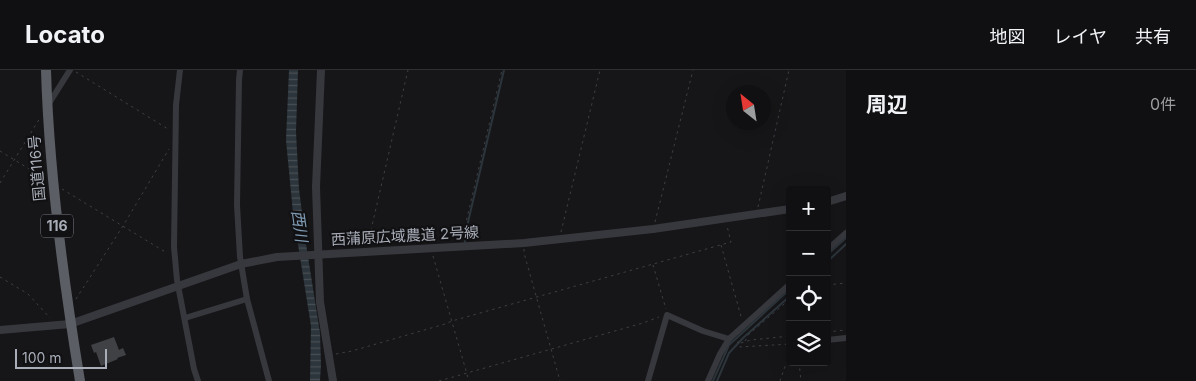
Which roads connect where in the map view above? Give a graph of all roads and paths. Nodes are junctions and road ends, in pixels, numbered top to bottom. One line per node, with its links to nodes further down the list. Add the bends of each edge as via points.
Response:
1 (46, 70): 11 (highway, 国道116号 / 116)
2 (71, 70): 11 (street); 12 (path)
3 (180, 70): 12 (street)
4 (240, 70): 35 (street, via 237,205)
5 (322, 70): 33 (street)
6 (408, 70): 27 (path)
7 (502, 70): 32 (path)
8 (600, 70): 26 (path)
9 (692, 70): 24 (path)
10 (789, 70): 21 (path)
11 (47, 106): 15 (path); 17 (highway, 国道116号 / 116)
12 (176, 132): 13 (street)
13 (175, 143): 22 (path); 34 (street)
14 (0, 151): 15 (path)
15 (14, 160): 16 (path); 17 (path)
16 (0, 183)
17 (54, 184): 22 (path); 45 (highway, 国道116号 / 116)
18 (846, 196): 19 (street)
19 (831, 201)
20 (786, 209): 21 (street, 西蒲原広域農道 2号線)
21 (756, 213): 24 (street, 西蒲原広域農道 2号線)
22 (123, 226): 34 (path); 45 (path, via 74,302)
23 (727, 226): 29 (path, via 731,242)
24 (653, 229): 26 (street, 西蒲原広域農道 2号線)
25 (846, 233): 30 (street)
26 (559, 239): 28 (street, 西蒲原広域農道 2号線)
27 (368, 243)
28 (524, 243): 32 (street, 西蒲原広域農道 2号線); 42 (path)
29 (721, 245): 36 (path); 50 (path)
30 (831, 246)
31 (432, 248): 32 (street, 西蒲原広域農道 2号線); 33 (street, 西蒲原広域農道 2号線); 48 (path)
32 (460, 248)
33 (315, 255): 35 (street, 西蒲原広域農道 2号線, via 284,256); 63 (street)
34 (175, 256): 40 (street)
35 (241, 264): 40 (street, 西蒲原広域農道 2号線); 43 (street)
36 (653, 264): 42 (path); 46 (path)
37 (0, 277): 51 (path, via 28,294 50,318)
38 (846, 283): 39 (path)
39 (831, 285)
40 (179, 286): 47 (street); 49 (street, 西蒲原広域農道 2号線)
41 (786, 288): 50 (street)
42 (536, 298): 48 (path); 62 (path)
43 (247, 300): 47 (street); 69 (street)
44 (786, 302): 59 (path)
45 (68, 305): 49 (highway, 国道116号 / 116)
46 (666, 315): 57 (street); 62 (path); 74 (street)
47 (185, 318): 68 (street)
48 (452, 321): 63 (path); 66 (path)
49 (70, 324): 51 (street, 西蒲原広域農道 2号線); 67 (highway, 国道116号 / 116)
50 (744, 325): 57 (street)
51 (52, 326): 52 (street, 西蒲原広域農道 2号線)
52 (0, 330)
53 (846, 330): 54 (path)
54 (831, 332)
55 (786, 336): 59 (path)
56 (846, 338): 58 (street)
57 (729, 339): 60 (path); 75 (street)
58 (831, 340)
59 (745, 341): 60 (path)
60 (740, 343): 61 (path, via 740,346)
61 (786, 344)
62 (551, 349): 66 (path); 73 (path)
63 (328, 356): 70 (street)
64 (786, 364): 76 (path)
65 (799, 366): 77 (path)
66 (467, 373): 71 (path); 72 (path)
67 (80, 381)
68 (198, 381)
69 (269, 381)
70 (333, 381)
71 (439, 381)
72 (470, 381)
73 (560, 381)
74 (648, 381)
75 (708, 381)
76 (780, 381)
77 (801, 381)

